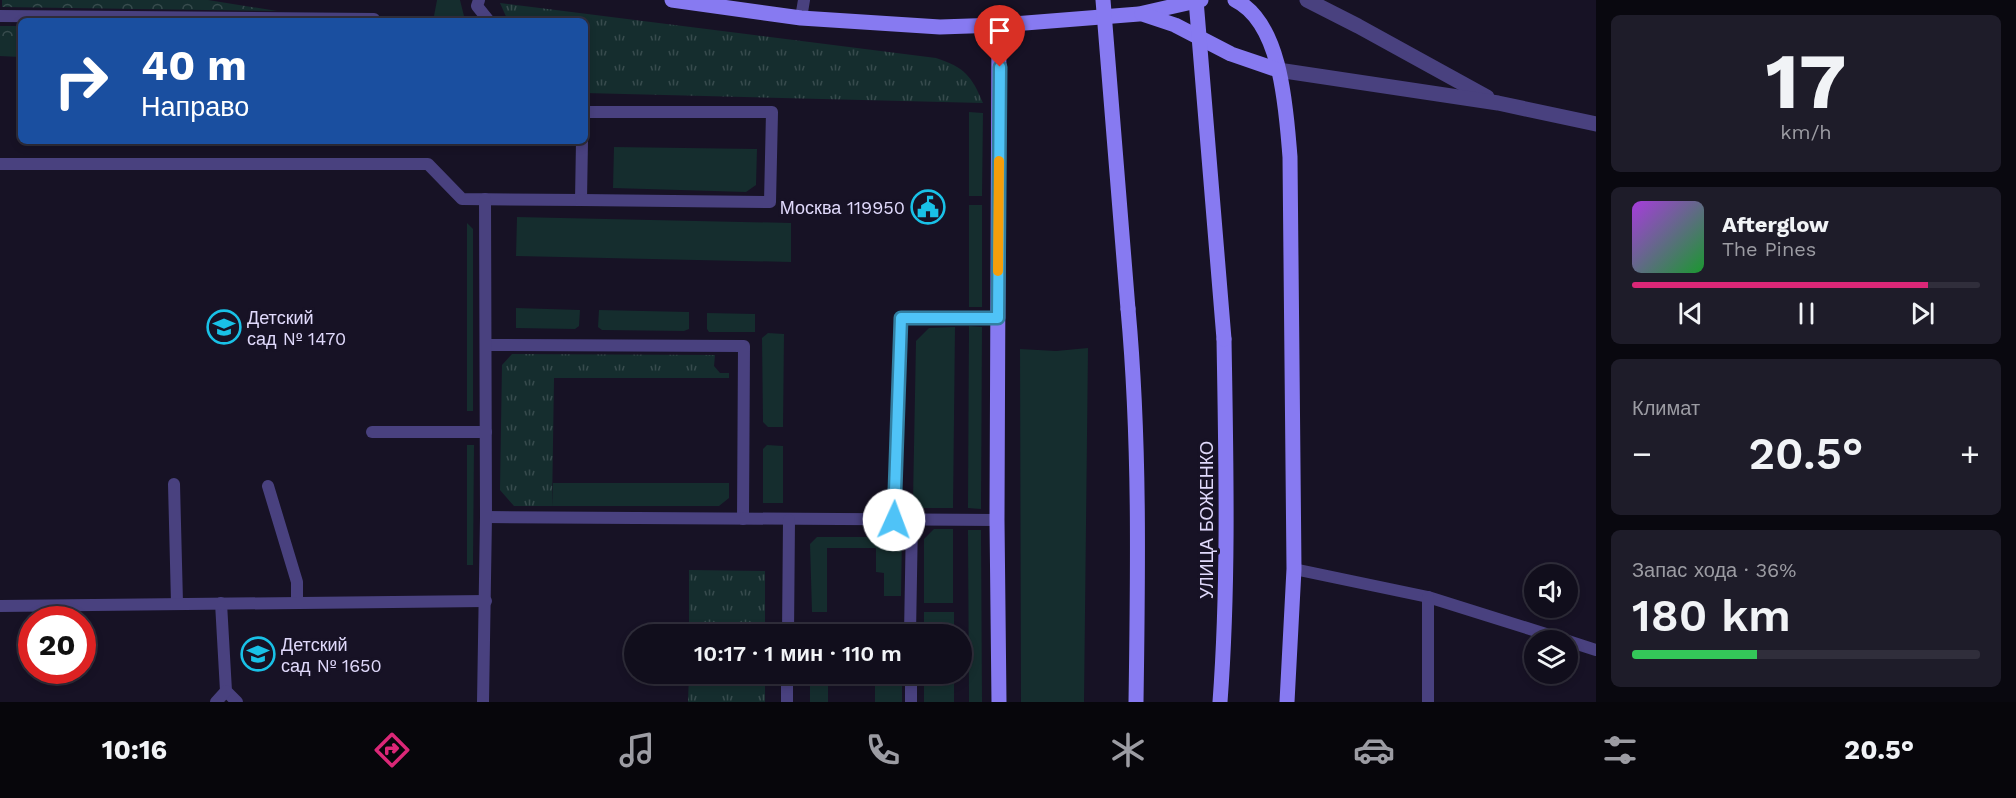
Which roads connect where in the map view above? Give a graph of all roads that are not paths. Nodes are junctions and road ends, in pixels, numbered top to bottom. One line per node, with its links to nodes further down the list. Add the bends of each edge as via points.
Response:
1 (479, 0): 12 (lane, via 477,6)
2 (672, 0): 13 (street)
3 (804, 0): 13 (lane)
4 (1103, 0): 56 (street, bridge, via 1132,346 1138,564)
5 (1196, 0): 57 (street, УЛИЦА БОЖЕНКО, bridge, via 1224,339 1227,473)
6 (1201, 0): 9 (street)
7 (1235, 0): 15 (street, via 1259,19)
8 (1307, 0): 16 (street)
9 (1139, 14): 14 (street); 15 (street)
10 (0, 16): 11 (lane)
11 (249, 18)
12 (487, 18)
13 (801, 18): 14 (street, via 940,27)
14 (999, 25): 23 (street)
15 (1278, 70): 16 (street); 35 (street, via 1290,157)
16 (1498, 103): 18 (street)
17 (588, 112): 22 (lane, via 772,112 770,202)
18 (1596, 124)
19 (582, 144): 22 (lane)
20 (0, 164): 21 (lane, via 428,164 462,199)
21 (485, 199): 22 (lane); 24 (lane)
22 (581, 200)
23 (998, 318): 33 (lane, via 901,318); 34 (street)
24 (486, 345): 26 (lane); 30 (lane, via 744,346)
25 (372, 432): 26 (lane)
26 (486, 432): 29 (lane)
27 (174, 484): 39 (lane)
28 (268, 486): 38 (lane, via 297,582)
29 (486, 517): 30 (lane); 37 (lane)
30 (743, 519): 32 (lane)
31 (912, 519): 33 (lane); 34 (lane); 43 (lane)
32 (789, 520): 33 (lane); 42 (lane)
33 (894, 520)
34 (997, 520): 55 (street)
35 (1294, 569): 36 (lane); 58 (street)
36 (1428, 597): 44 (lane); 59 (lane)
37 (486, 600): 38 (lane); 52 (lane)
38 (297, 602): 40 (lane)
39 (177, 603): 40 (lane); 41 (lane)
40 (221, 603): 49 (lane)
41 (0, 606)
42 (788, 624)
43 (910, 624)
44 (1532, 630)
45 (1578, 645): 46 (lane)
46 (1596, 650)
47 (787, 684): 53 (lane)
48 (911, 684): 54 (lane)
49 (226, 691): 50 (lane); 51 (lane)
50 (216, 702)
51 (237, 702)
52 (483, 702)
53 (787, 702)
54 (911, 702)
55 (999, 702)
56 (1136, 702)
57 (1221, 702)
58 (1287, 702)
59 (1428, 702)

